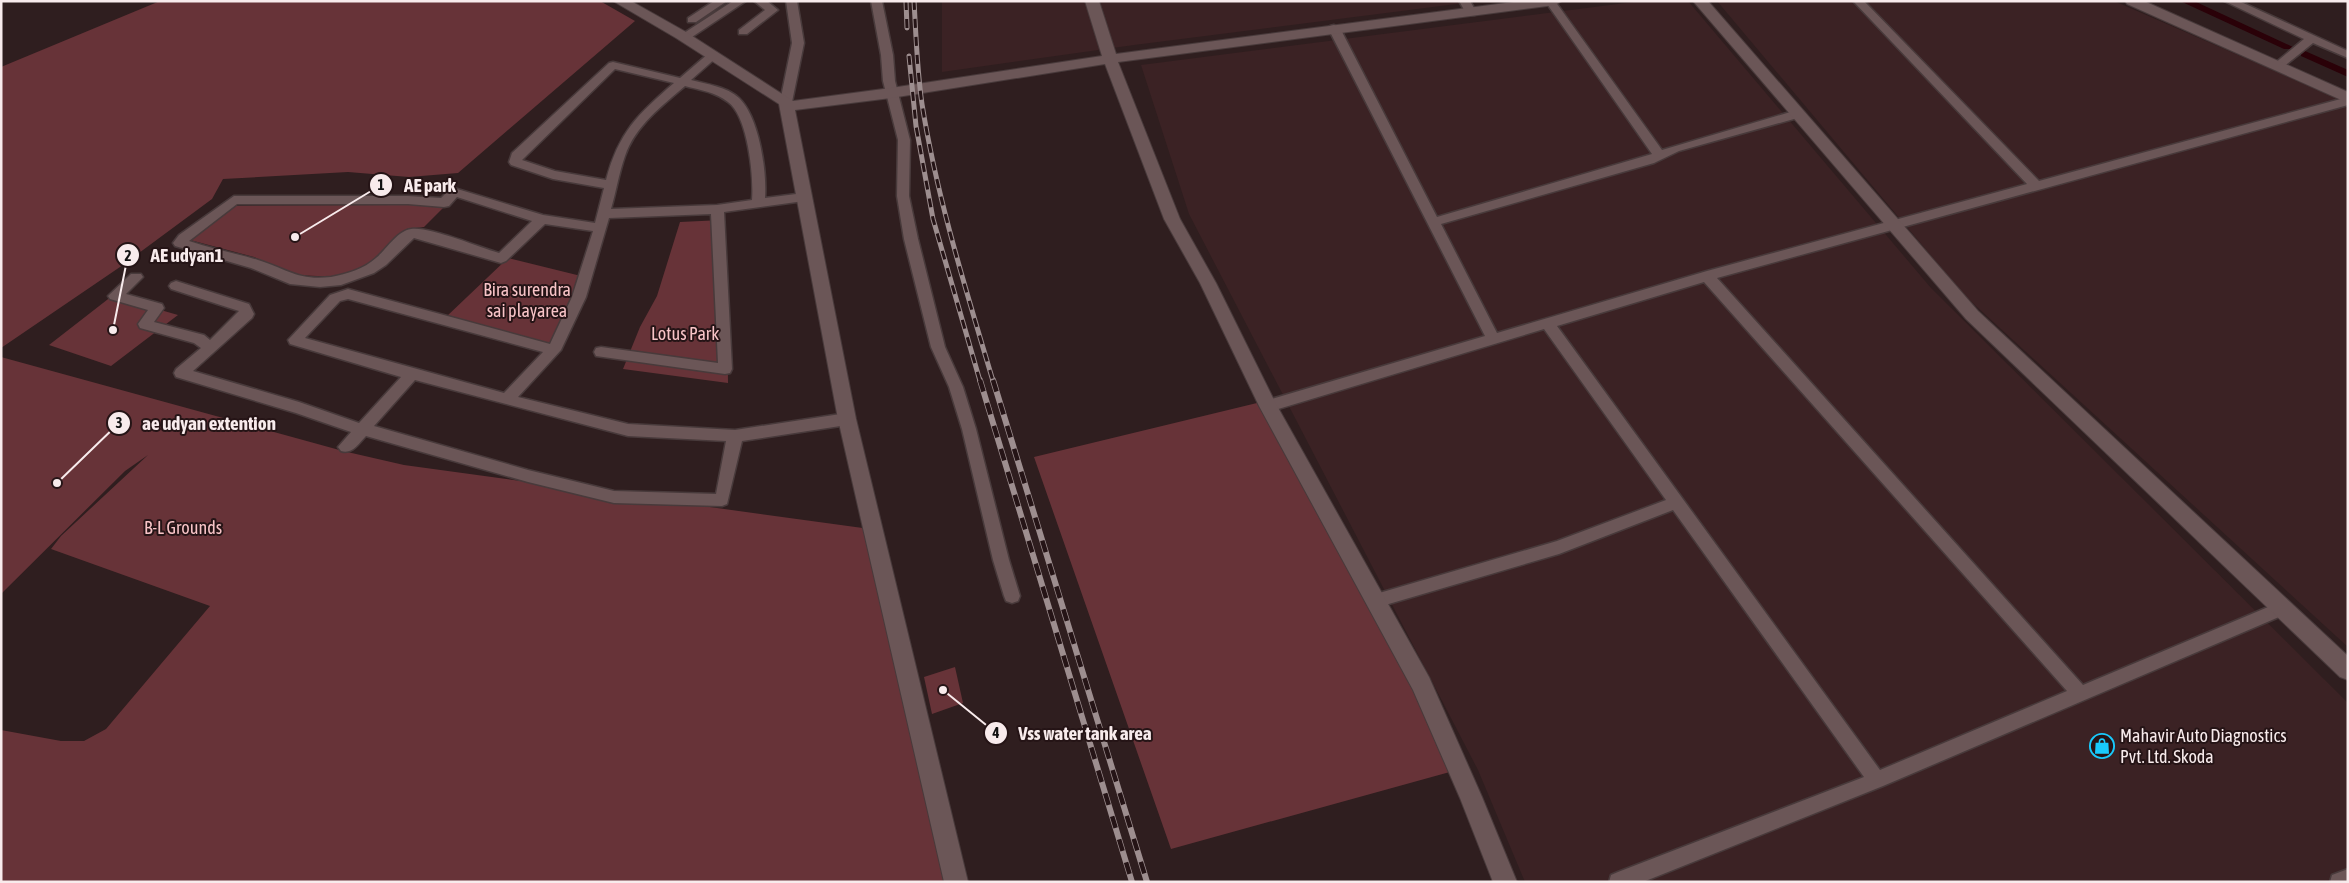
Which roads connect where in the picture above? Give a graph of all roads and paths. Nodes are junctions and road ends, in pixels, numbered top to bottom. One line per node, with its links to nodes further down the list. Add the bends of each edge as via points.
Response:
1 (620, 1): 19 (street)
2 (722, 1): 16 (street)
3 (741, 1): 19 (street)
4 (760, 1): 15 (street)
5 (876, 1): 26 (street)
6 (1092, 1): 23 (street)
7 (1555, 1): 12 (street)
8 (1700, 1): 29 (street)
9 (1858, 1): 32 (street)
10 (2132, 1): 24 (street)
11 (2229, 1): 20 (street)
12 (1550, 2): 14 (street); 30 (street)
13 (791, 4): 15 (street); 28 (street, via 798,44)
14 (1468, 7): 17 (street)
15 (772, 10): 18 (street)
16 (692, 20)
17 (1334, 28): 23 (street); 38 (street)
18 (743, 32)
19 (685, 37): 21 (street)
20 (2311, 38): 22 (street); 24 (street)
21 (713, 55): 25 (street); 28 (street)
22 (2348, 55)
23 (1110, 58): 26 (street); 50 (street, via 1172,219)
24 (2278, 66): 27 (street)
25 (681, 82): 31 (street, via 644,116 630,134 619,155); 31 (street, via 614,65 516,156 515,162 553,175); 34 (street, via 716,90 734,100 746,116 760,181)
26 (891, 93): 28 (street); 56 (street, via 904,140 903,196 911,239 938,347 956,387 969,429)
27 (2348, 99): 32 (street)
28 (787, 104): 33 (street)
29 (1797, 114): 30 (street); 39 (street)
30 (1659, 155): 38 (street)
31 (610, 185): 37 (street)
32 (2035, 185): 39 (street)
33 (804, 197): 34 (street); 51 (street)
34 (758, 204): 35 (street)
35 (717, 209): 37 (street); 47 (street, via 725,369)
36 (542, 219): 36 (street, via 454,192 444,203 234,200 180,243 216,256 253,263 291,279 338,281 383,262 401,240 412,233 501,258); 37 (street)
37 (602, 221): 46 (street, via 579,297)
38 (1434, 222): 44 (street)
39 (1894, 226): 40 (street); 58 (street, via 1972,315)
40 (1707, 276): 43 (street); 60 (street)
41 (136, 277): 45 (street, via 115,296 157,308 145,324 199,339)
42 (176, 286): 45 (street, via 247,311)
43 (1548, 324): 44 (street); 55 (street)
44 (1494, 340): 50 (street)
45 (210, 348): 52 (street, via 181,374)
46 (554, 350): 48 (street, via 348,294 335,298 295,340); 49 (street)
47 (602, 352)
48 (412, 374): 49 (street); 52 (street)
49 (507, 400): 53 (street, via 628,430)
50 (1268, 406): 57 (street)
51 (847, 419): 53 (street); 63 (street)
52 (362, 430): 53 (street, via 614,497 669,500 722,500); 54 (street)
53 (735, 436)
54 (346, 447)
55 (1677, 502): 57 (street, via 1559,546); 61 (street)
56 (1012, 596)
57 (1375, 600): 64 (street, via 1421,684)
58 (2280, 609): 59 (street); 60 (street)
59 (2348, 670)
60 (2080, 694): 61 (street)
61 (1877, 780): 65 (street)
62 (2348, 878): 66 (street)
63 (956, 882)
64 (1505, 882)
65 (1618, 882)
66 (2339, 882)

